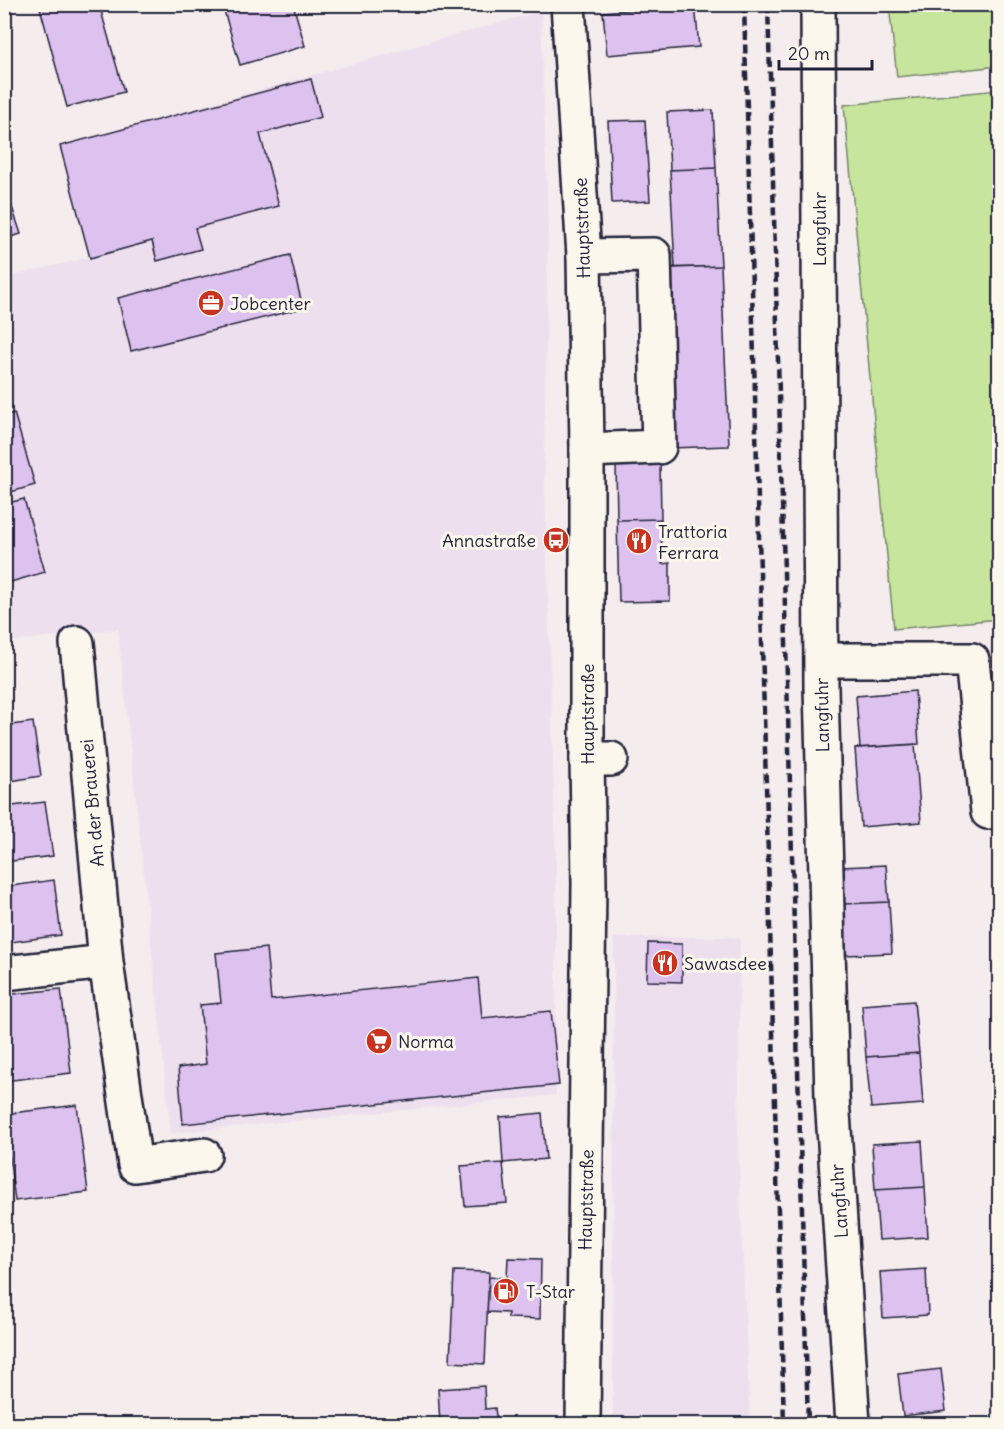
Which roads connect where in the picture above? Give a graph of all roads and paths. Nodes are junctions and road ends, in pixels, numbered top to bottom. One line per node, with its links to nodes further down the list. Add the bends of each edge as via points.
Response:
1 (568, 4): 3 (street, Hauptstraße)
2 (818, 4): 6 (street, Langfuhr)
3 (584, 256): 4 (street, Hauptstraße); 4 (street, via 654,255 659,447)
4 (587, 450): 11 (street, Hauptstraße, via 599,759 589,891)
5 (77, 644): 8 (street, An der Brauerei)
6 (821, 660): 7 (street, via 972,660); 12 (street, Langfuhr, via 832,1096)
7 (988, 812)
8 (106, 962): 9 (street); 10 (street, An der Brauerei, via 135,1165)
9 (4, 973)
10 (204, 1155)
11 (583, 1425)
12 (853, 1425)

